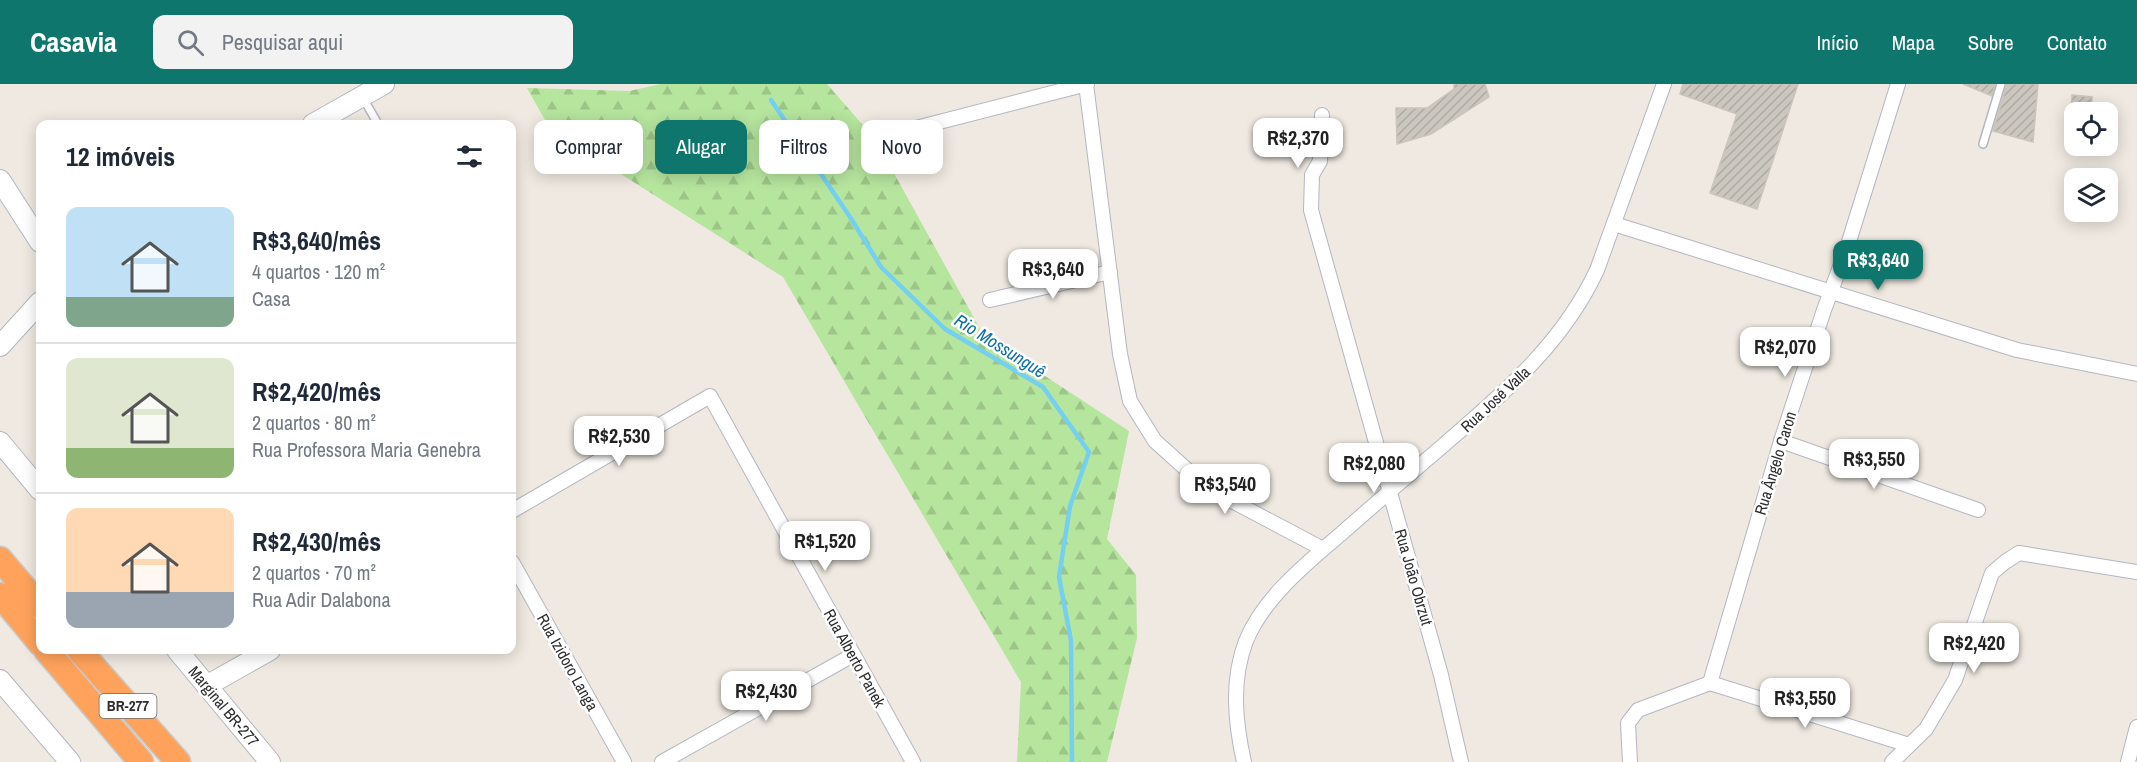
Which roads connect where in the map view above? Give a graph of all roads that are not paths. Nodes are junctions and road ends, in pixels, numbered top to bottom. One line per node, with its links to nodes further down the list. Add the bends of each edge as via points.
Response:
1 (384, 84): 6 (main road)
2 (1087, 84): 10 (street); 15 (street)
3 (1664, 84): 13 (street, Rua José Valla)
4 (1898, 84): 16 (street, Rua Ângelo Caron)
5 (2001, 84): 11 (lane)
6 (362, 97): 8 (main road); 9 (lane)
7 (1322, 115): 24 (street, Rua João Obrzut, via 1320,161 1312,175 1311,210)
8 (323, 120)
9 (376, 120)
10 (943, 121)
11 (1983, 144)
12 (0, 180): 14 (main road)
13 (1614, 224): 16 (street); 24 (street, Rua José Valla, via 1585,295 1552,342 1507,389)
14 (36, 236)
15 (1110, 272): 17 (street); 27 (street, via 1130,401 1155,441 1217,493)
16 (1831, 293): 20 (street, via 2017,350); 21 (street, Rua Ângelo Caron)
17 (990, 300)
18 (36, 306): 19 (main road)
19 (0, 346)
20 (2137, 374)
21 (1781, 441): 26 (street); 40 (street, Rua Ângelo Caron)
22 (0, 442): 23 (main road)
23 (36, 485)
24 (1390, 491): 27 (street, Rua José Valla); 52 (street, Rua João Obrzut)
25 (516, 508): 38 (street, Rua Alberto Panek, via 710,396)
26 (1978, 510)
27 (1323, 549): 51 (street, Rua José Valla, via 1273,598 1247,639 1236,686)
28 (0, 558): 32 (highway)
29 (516, 569): 48 (street, Rua Izidoro Langa)
30 (2137, 572): 43 (street, via 2019,553 2005,562 1992,573 1955,680 1926,729)
31 (0, 595): 33 (highway)
32 (36, 601)
33 (36, 638)
34 (49, 654): 45 (highway, BR-277)
35 (83, 654): 46 (highway, BR-277)
36 (180, 654): 41 (main road, Marginal BR-277)
37 (263, 654): 41 (main road)
38 (853, 655): 49 (street); 50 (street, Rua Alberto Panek)
39 (0, 680): 44 (main road)
40 (1710, 683): 43 (street); 53 (street, via 1638,710 1629,723)
41 (207, 686): 47 (main road, Marginal BR-277)
42 (2137, 727): 55 (street)
43 (1910, 745): 54 (street)
44 (70, 762)
45 (141, 762)
46 (178, 762)
47 (270, 762)
48 (624, 762)
49 (662, 762)
50 (913, 762)
51 (1244, 762)
52 (1461, 762)
53 (1630, 762)
54 (1892, 762)
55 (2128, 762)

